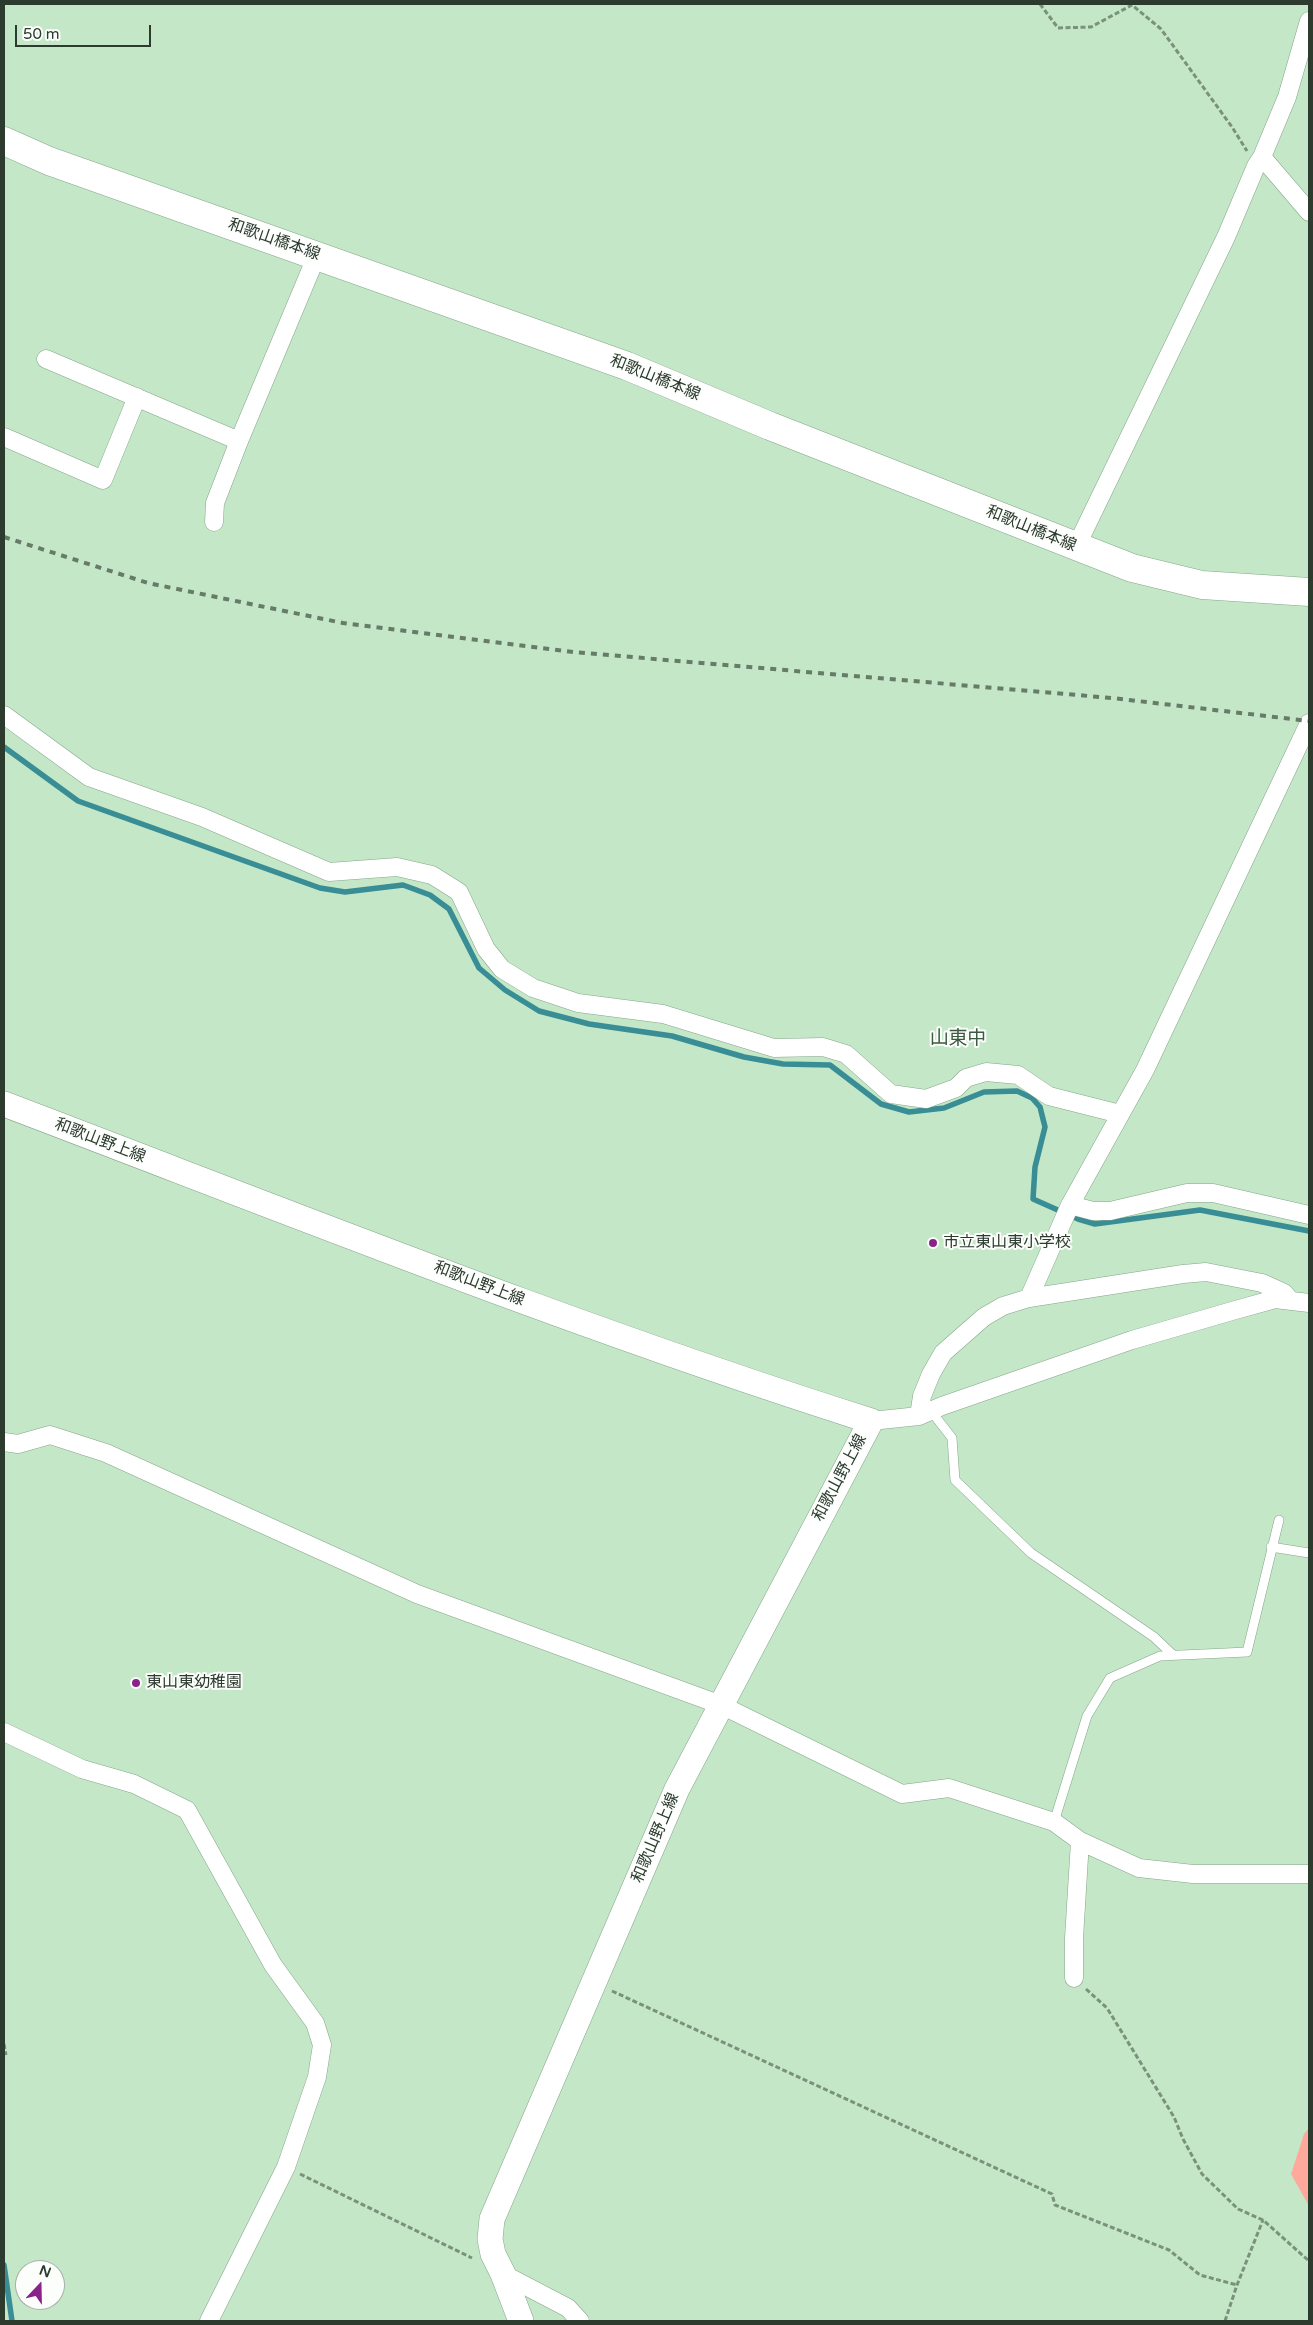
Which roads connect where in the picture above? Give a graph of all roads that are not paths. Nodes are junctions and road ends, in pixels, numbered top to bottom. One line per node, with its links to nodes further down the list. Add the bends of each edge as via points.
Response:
1 (1309, 21): 3 (street, via 1287,97)
2 (4, 141): 5 (main road, 和歌山橋本線, via 49,161)
3 (1259, 162): 4 (street); 11 (street)
4 (1309, 212)
5 (317, 255): 9 (street); 11 (main road, 和歌山橋本線, via 627,366)
6 (46, 359): 7 (street)
7 (137, 397): 8 (street, via 103,480); 9 (street)
8 (4, 437)
9 (239, 441): 10 (street, via 215,503)
10 (214, 522)
11 (1076, 547): 12 (main road, 和歌山橋本線, via 1132,568 1202,586)
12 (1309, 592)
13 (4, 715): 16 (street, via 89,777 202,817 329,872 397,867 432,875 459,892 486,949 502,970 533,988 578,1003 663,1014 774,1048 831,1049 846,1054 891,1094 926,1099 956,1088 966,1078 986,1072 1018,1075 1049,1096)
14 (1309, 723): 16 (street, via 1145,1070)
15 (4, 1104): 23 (main road, 和歌山野上線, via 619,1337)
16 (1120, 1114): 17 (street)
17 (1070, 1205): 18 (street, via 1093,1211 1110,1211 1187,1193 1213,1193); 19 (street)
18 (1309, 1215)
19 (1029, 1298): 20 (street, via 1206,1272 1262,1284 1284,1293); 22 (street, via 1003,1306 984,1317 943,1353 922,1396)
20 (1291, 1301): 21 (street); 22 (street, via 1275,1299 1132,1340)
21 (1309, 1303)
22 (925, 1413): 23 (street); 28 (lane, via 952,1438 955,1480 1031,1553 1154,1637)
23 (871, 1420): 29 (main road, 和歌山野上線)
24 (4, 1442): 29 (street, via 18,1444 50,1435 106,1453 417,1594)
25 (1279, 1520): 26 (lane)
26 (1271, 1547): 27 (lane); 28 (lane, via 1247,1652)
27 (1309, 1553)
28 (1173, 1655): 31 (lane, via 1160,1656 1110,1678 1087,1716)
29 (720, 1705): 31 (street, via 902,1794 949,1788); 35 (main road, 和歌山野上線, via 677,1789 492,2219 490,2239)
30 (4, 1732): 36 (street, via 82,1769 134,1784 187,1810 273,1965 315,2023 322,2045 317,2077 286,2167)
31 (1054, 1822): 32 (street)
32 (1080, 1841): 33 (street, via 1139,1868 1193,1874); 34 (street)
33 (1309, 1874)
34 (1074, 1978)
35 (503, 2274): 37 (main road, 和歌山野上線); 38 (street, via 568,2308)
36 (209, 2321)
37 (521, 2321)
38 (580, 2321)

